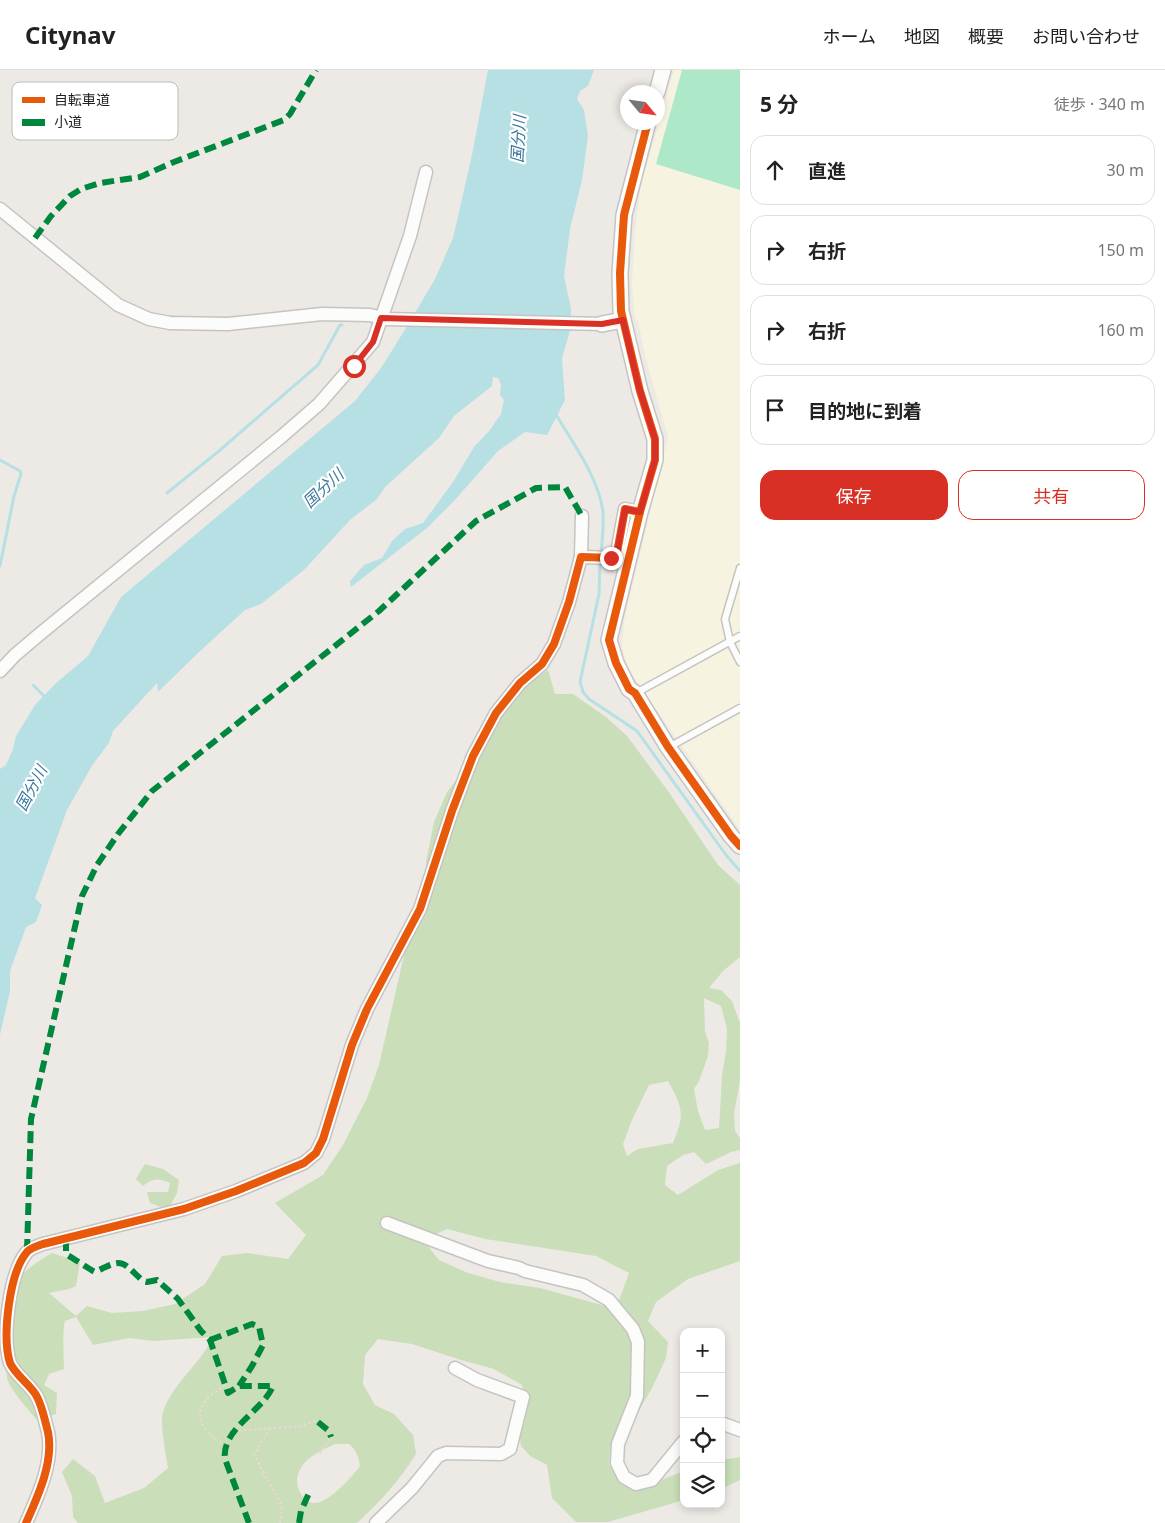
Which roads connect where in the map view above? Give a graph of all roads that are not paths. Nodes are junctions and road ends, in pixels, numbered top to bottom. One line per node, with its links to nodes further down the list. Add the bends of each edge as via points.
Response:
1 (663, 70): 2 (street)
2 (658, 85)
3 (646, 130): 7 (street, via 624,215 620,272)
4 (426, 172): 6 (street)
5 (0, 209): 6 (street, via 118,305 154,320 228,324 310,314)
6 (384, 318): 8 (street); 16 (street, via 373,342 319,404 41,633)
7 (623, 320): 8 (street); 9 (street, via 655,439 655,460)
8 (602, 324)
9 (640, 512): 11 (street, via 625,509 616,558); 17 (street, via 609,640 616,663 629,689)
10 (582, 516): 11 (street)
11 (586, 557): 22 (street, via 554,644 542,664 520,683 496,713 473,756 420,909 367,1009 316,1153 304,1163 184,1209 43,1244 27,1251 15,1273)
12 (740, 568): 14 (lane, via 725,619)
13 (740, 636): 14 (lane)
14 (730, 642): 15 (lane); 17 (lane)
15 (740, 662)
16 (0, 671)
17 (635, 693): 19 (street)
18 (740, 708): 19 (lane)
19 (668, 747): 20 (street)
20 (740, 846)
21 (387, 1223): 26 (street, via 488,1261 582,1285 609,1300 633,1329 638,1342 638,1396 618,1444 617,1463 624,1477 636,1484 652,1480)
22 (3, 1340): 27 (street, via 11,1364 37,1397 48,1432 44,1479)
23 (455, 1368): 28 (street, via 523,1397 510,1449 501,1454 446,1453 438,1456 412,1488)
24 (725, 1424): 25 (street)
25 (740, 1430)
26 (680, 1446)
27 (26, 1523)
28 (376, 1523)

